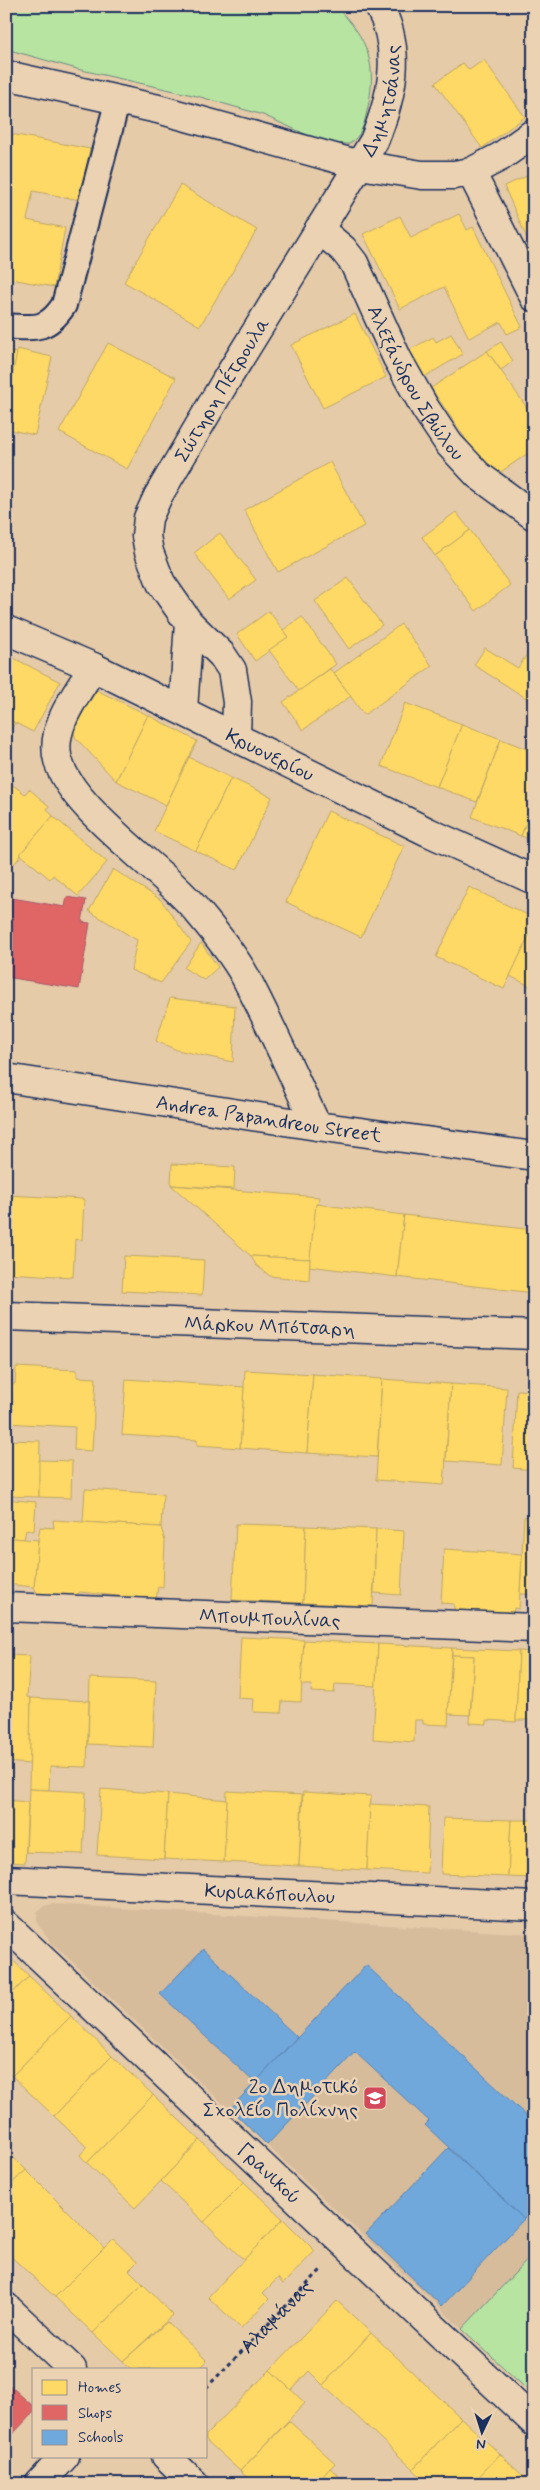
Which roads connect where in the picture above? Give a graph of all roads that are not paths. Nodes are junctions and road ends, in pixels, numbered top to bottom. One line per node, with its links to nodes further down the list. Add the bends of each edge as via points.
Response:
1 (379, 6): 5 (street, Δημητσάνας, via 391,39 392,86 383,119)
2 (6, 75): 3 (street)
3 (118, 100): 5 (street); 9 (lane, via 64,305 54,320 34,328)
4 (534, 133): 6 (street, via 500,157)
5 (360, 165): 6 (street, via 422,175); 7 (street, Σώτηρη Πέτρουλα)
6 (471, 172): 8 (street)
7 (319, 229): 10 (street, Αλεξάνδρου Σβώλου, via 354,263 424,408 449,444 478,476); 11 (street, Σώτηρη Πέτρουλα, via 225,382 148,518 147,544 154,568)
8 (534, 297)
9 (6, 326)
10 (534, 516)
11 (188, 623): 14 (street); 15 (street, Σώτηρη Πέτρουλα, via 222,655 232,670 237,702)
12 (6, 630): 13 (street, Κρυονερίου)
13 (93, 667): 14 (street, Κρυονερίου); 18 (street, via 58,733 55,743 60,766 97,815 197,910 244,974)
14 (184, 710): 15 (street, Κρυονερίου)
15 (236, 737): 16 (street, Κρυονερίου, via 428,832)
16 (534, 880)
17 (6, 1078): 18 (street, Andrea Papandreou Street)
18 (317, 1126): 19 (street, Andrea Papandreou Street)
19 (534, 1156)
20 (6, 1316): 21 (street, Μάρκου Μπότσαρη)
21 (534, 1335)
22 (6, 1607): 23 (street, Μπουμπουλίνας)
23 (534, 1628)
24 (6, 1880): 25 (street, Κυριακόπουλου)
25 (534, 1906)
26 (6, 1925): 29 (street, Γρανικού)
27 (6, 2307): 28 (street)
28 (71, 2368)
29 (534, 2422)
30 (63, 2458): 32 (street)
31 (168, 2458): 33 (street)
32 (39, 2484)
33 (195, 2484)

